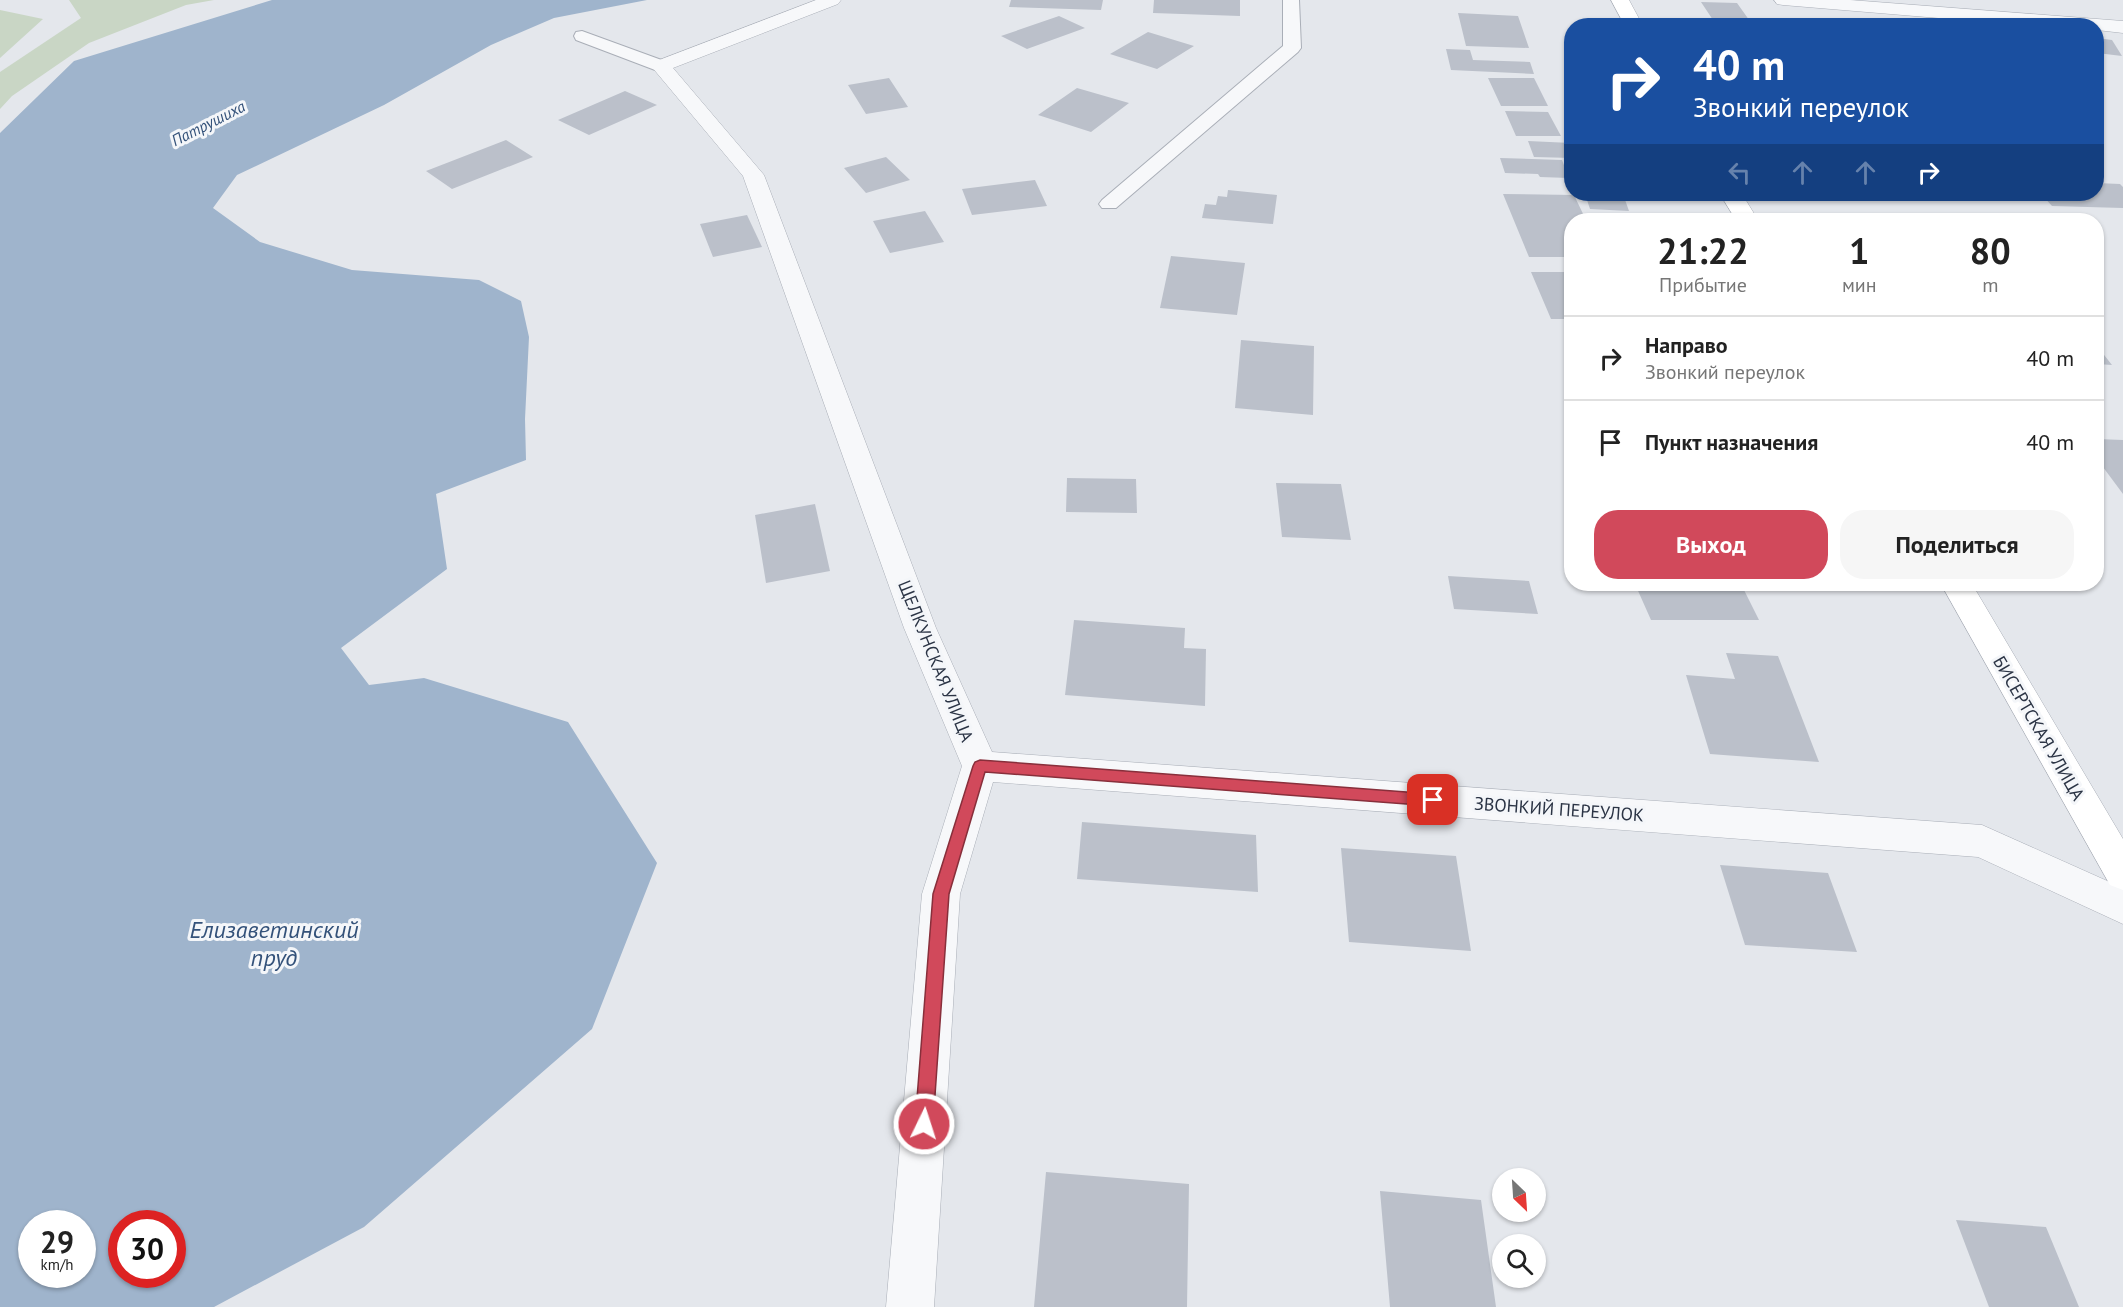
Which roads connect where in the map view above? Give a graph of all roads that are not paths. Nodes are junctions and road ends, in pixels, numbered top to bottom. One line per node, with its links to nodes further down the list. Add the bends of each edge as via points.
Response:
1 (832, 0): 10 (street)
2 (1291, 0): 11 (lane, via 1292,48)
3 (1620, 0): 5 (main road)
4 (1783, 0): 6 (street)
5 (1630, 18)
6 (2010, 18)
7 (2104, 25): 8 (street)
8 (2123, 27)
9 (582, 36): 10 (lane)
10 (661, 66): 13 (street, ЩЕЛКУНСКАЯ УЛИЦА, via 753,175 920,628)
11 (1109, 204)
12 (1960, 591): 14 (main road, БИСЕРТСКАЯ УЛИЦА)
13 (980, 766): 15 (street, ЗВОНКИЙ ПЕРЕУЛОК, via 1982,841); 16 (street, via 941,894)
14 (2123, 873)
15 (2123, 907)
16 (910, 1307)

